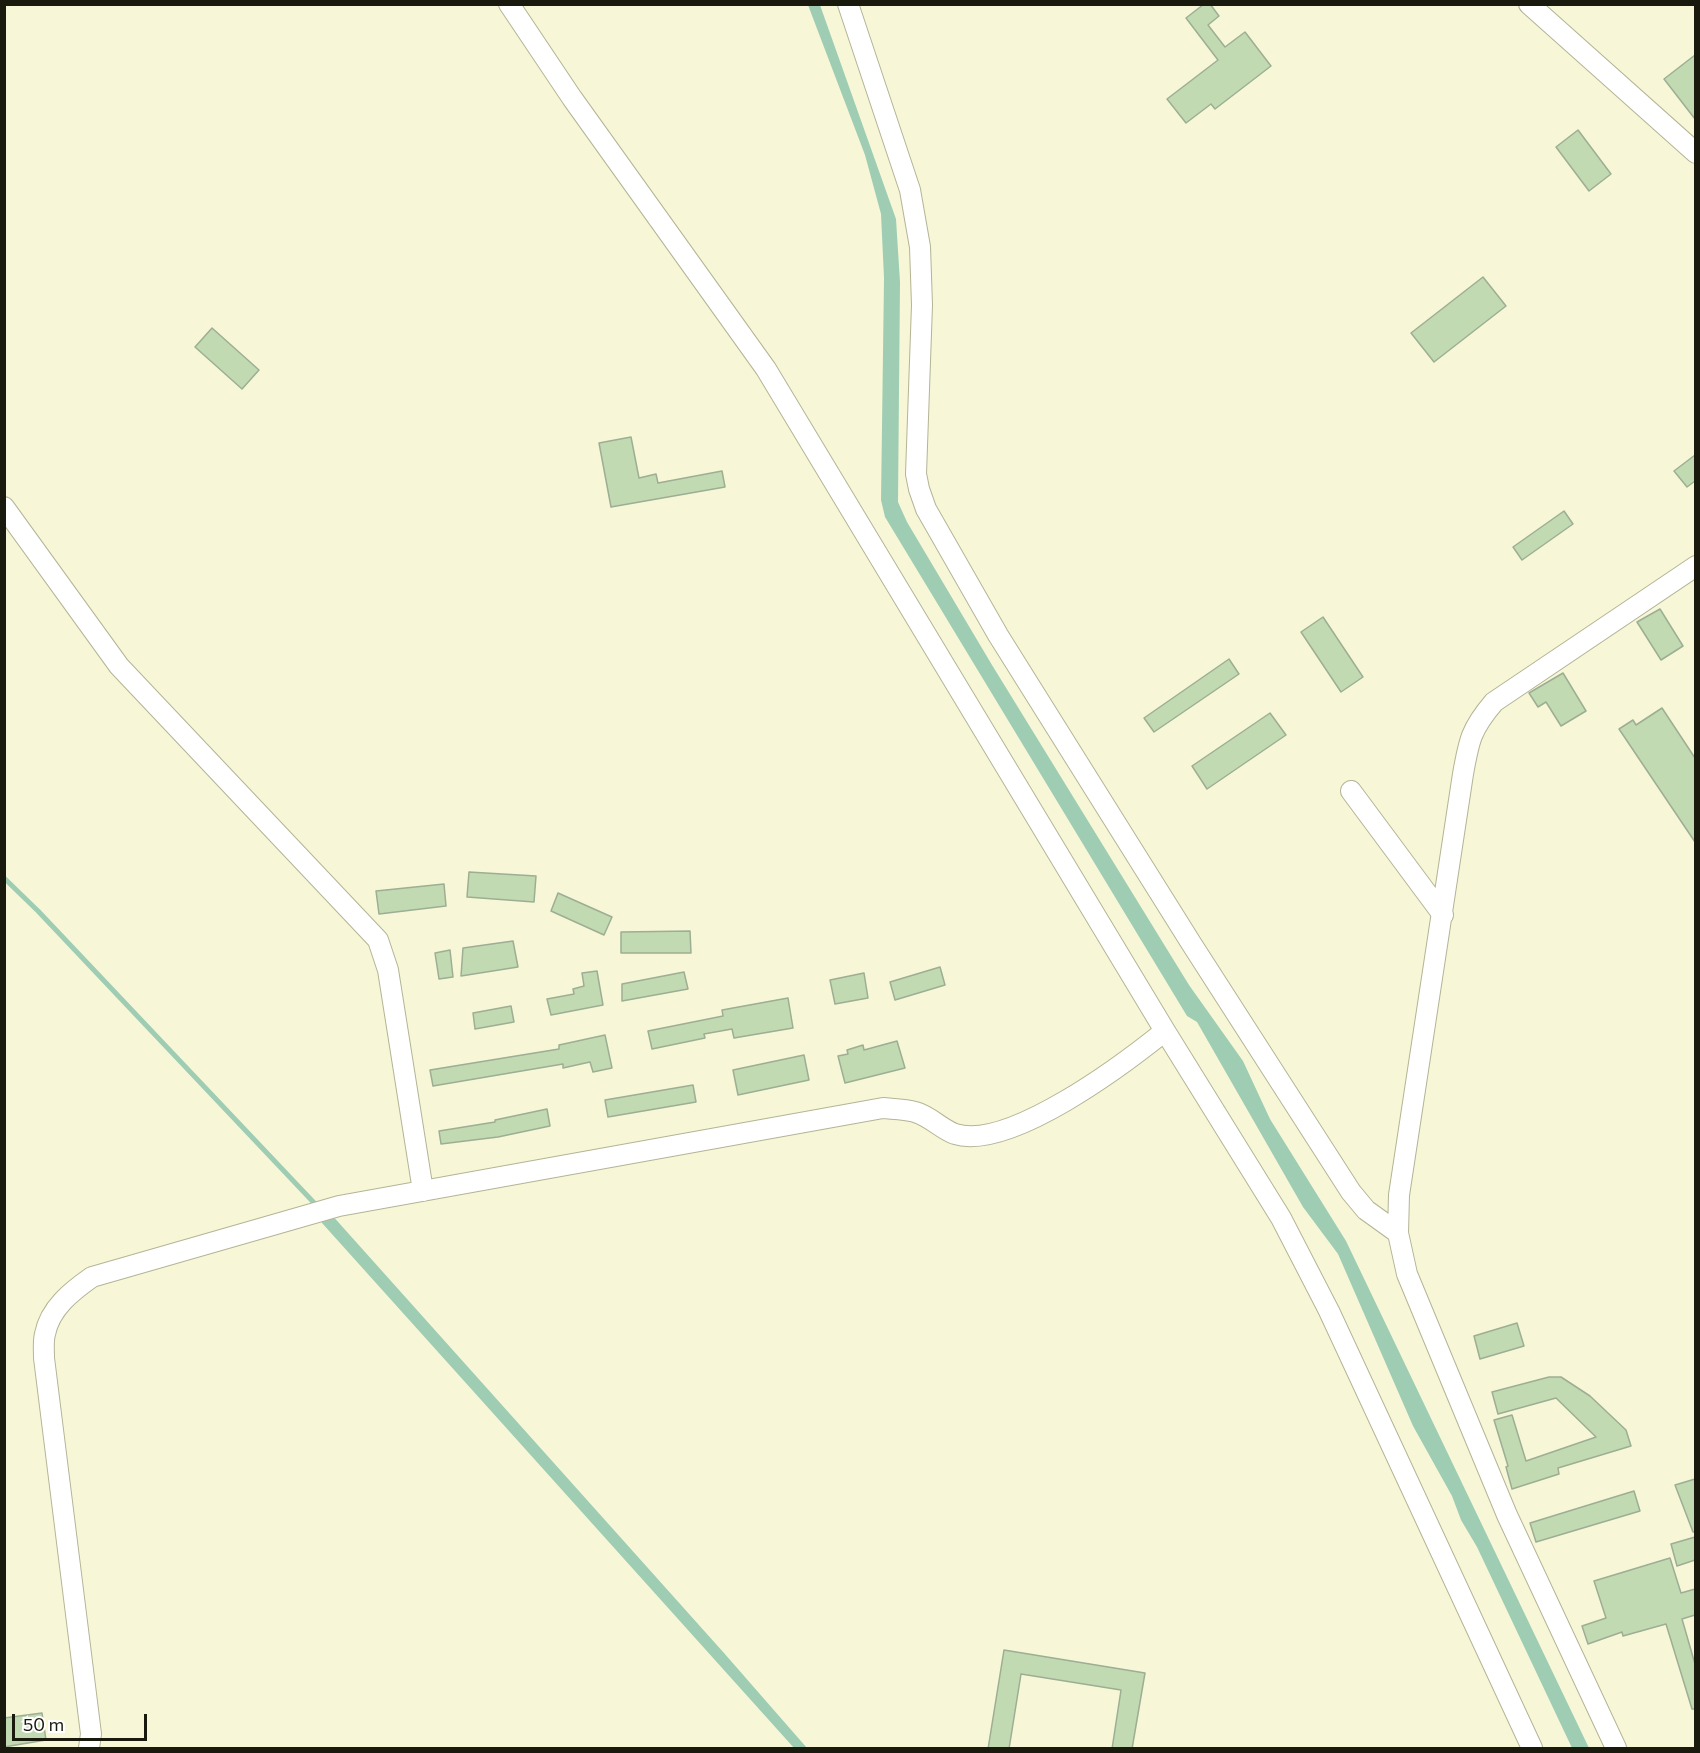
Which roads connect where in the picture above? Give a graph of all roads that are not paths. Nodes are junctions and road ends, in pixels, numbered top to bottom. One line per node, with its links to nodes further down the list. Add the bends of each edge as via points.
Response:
1 (509, 4): 9 (street, via 766,369)
2 (848, 4): 11 (street, via 910,189 920,247 922,305 916,474 926,509 998,635 1351,1192 1365,1210)
3 (1529, 4): 4 (street)
4 (1695, 153)
5 (4, 507): 10 (street, via 119,666 378,940 388,970)
6 (1695, 566): 8 (street, via 1494,702 1478,720 1469,740)
7 (1351, 791): 8 (street)
8 (1443, 915): 11 (street, via 1399,1195)
9 (1165, 1031): 10 (street, via 1074,1097 1017,1126 985,1135 956,1134 916,1112 883,1108); 13 (street, via 1281,1218 1329,1311)
10 (423, 1191): 12 (street, via 339,1206 92,1277 71,1292 52,1314 45,1334 44,1358 91,1734)
11 (1398, 1233): 14 (street, via 1407,1274 1486,1467)
12 (89, 1749)
13 (1532, 1749)
14 (1616, 1749)

